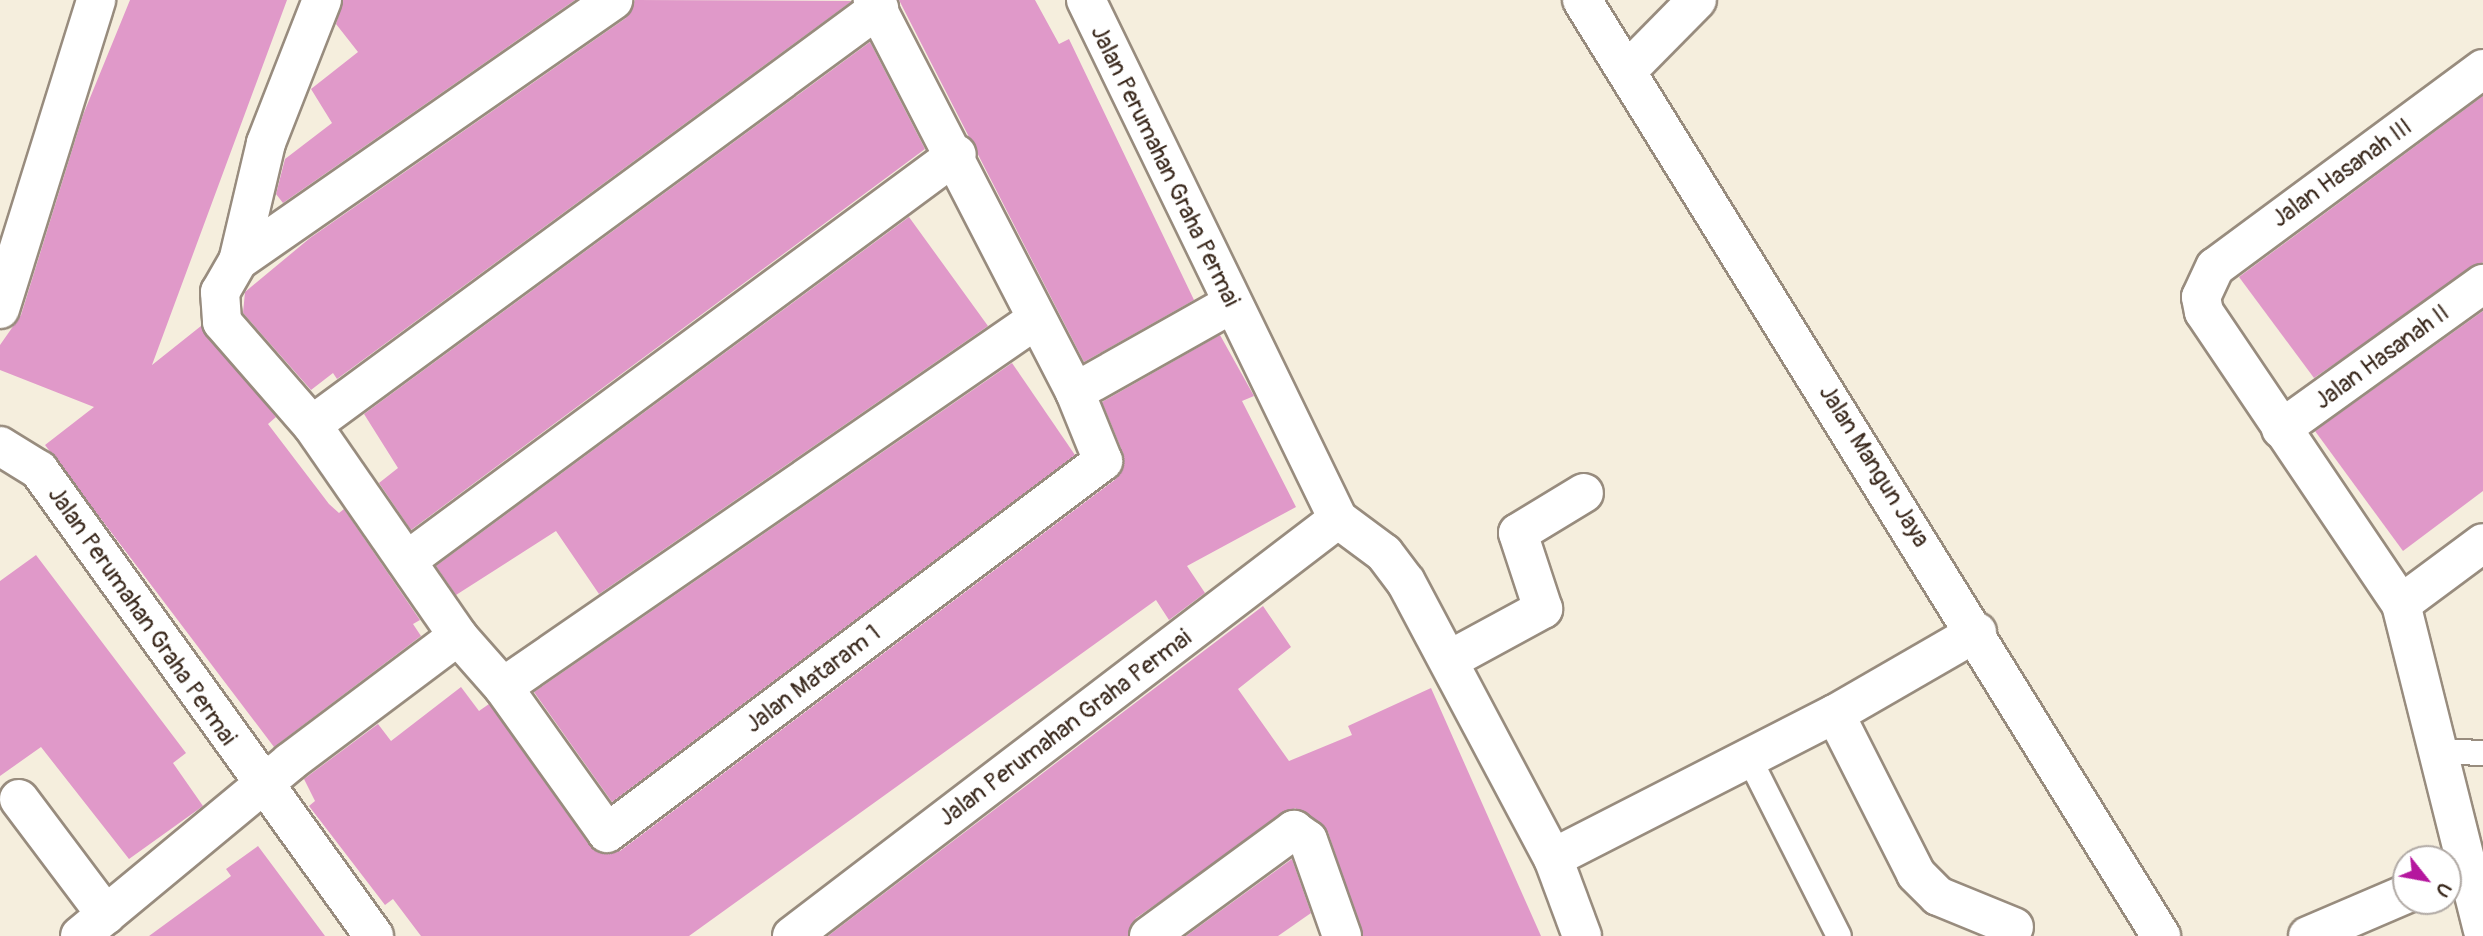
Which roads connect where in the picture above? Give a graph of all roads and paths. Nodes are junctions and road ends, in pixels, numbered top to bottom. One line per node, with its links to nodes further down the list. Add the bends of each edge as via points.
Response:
1 (96, 0): 14 (street)
2 (322, 0): 11 (street, via 266,143)
3 (614, 0): 11 (street)
4 (1086, 0): 13 (street, Jalan Perumahan Graha Permai)
5 (1582, 0): 9 (street, Jalan Mangun Jaya)
6 (1697, 0): 9 (street)
7 (876, 4): 10 (street, Jalan Mataram 1); 17 (street)
8 (2483, 69): 18 (street, Jalan Hasanah III, via 2204,280 2204,312)
9 (1628, 70): 25 (street, Jalan Mangun Jaya)
10 (957, 154): 15 (street, Jalan Mataram 1); 23 (street)
11 (238, 261): 17 (street, Jalan Mataram 1, via 220,292 222,321)
12 (2483, 284): 18 (street, Jalan Hasanah II)
13 (1231, 304): 16 (street); 21 (street, Jalan Perumahan Graha Permai)
14 (0, 309)
15 (1034, 321): 16 (street, Jalan Mataram 1); 28 (street)
16 (1075, 392): 28 (street, Jalan Mataram 1, via 1103,453 1100,466 616,831 601,829)
17 (312, 425): 23 (street, Jalan Mataram 1)
18 (2281, 429): 24 (street)
19 (8, 450): 33 (street, Jalan Perumahan Graha Permai, via 39,470)
20 (1584, 493): 27 (street, via 1518,533 1543,609)
21 (1338, 519): 27 (street, Jalan Perumahan Graha Permai, via 1384,553); 43 (street, Jalan Perumahan Graha Permai)
22 (2483, 543): 24 (street)
23 (409, 559): 26 (street, Jalan Mataram 1)
24 (2400, 604): 30 (street)
25 (1977, 632): 29 (street); 48 (street, Jalan Mangun Jaya)
26 (458, 636): 28 (street, Jalan Mataram 1); 33 (street)
27 (1451, 659): 36 (street, Jalan Perumahan Graha Permai)
28 (503, 687)
29 (1835, 714): 32 (street); 40 (street, via 1916,874 1938,896)
30 (2433, 751): 31 (lane); 35 (street)
31 (2483, 753)
32 (1749, 758): 36 (street); 47 (lane)
33 (261, 786): 39 (street); 42 (street, Jalan Perumahan Graha Permai)
34 (19, 799): 39 (street)
35 (2453, 845)
36 (1553, 858): 46 (street, Jalan Perumahan Graha Permai)
37 (2462, 880): 41 (street)
38 (2392, 900): 49 (street)
39 (93, 925)
40 (2014, 927)
41 (2483, 930)
42 (374, 936)
43 (792, 936)
44 (1149, 936): 45 (street, via 1294,830 1308,840)
45 (1342, 936)
46 (1582, 936)
47 (1839, 936)
48 (2161, 936)
49 (2308, 936)

